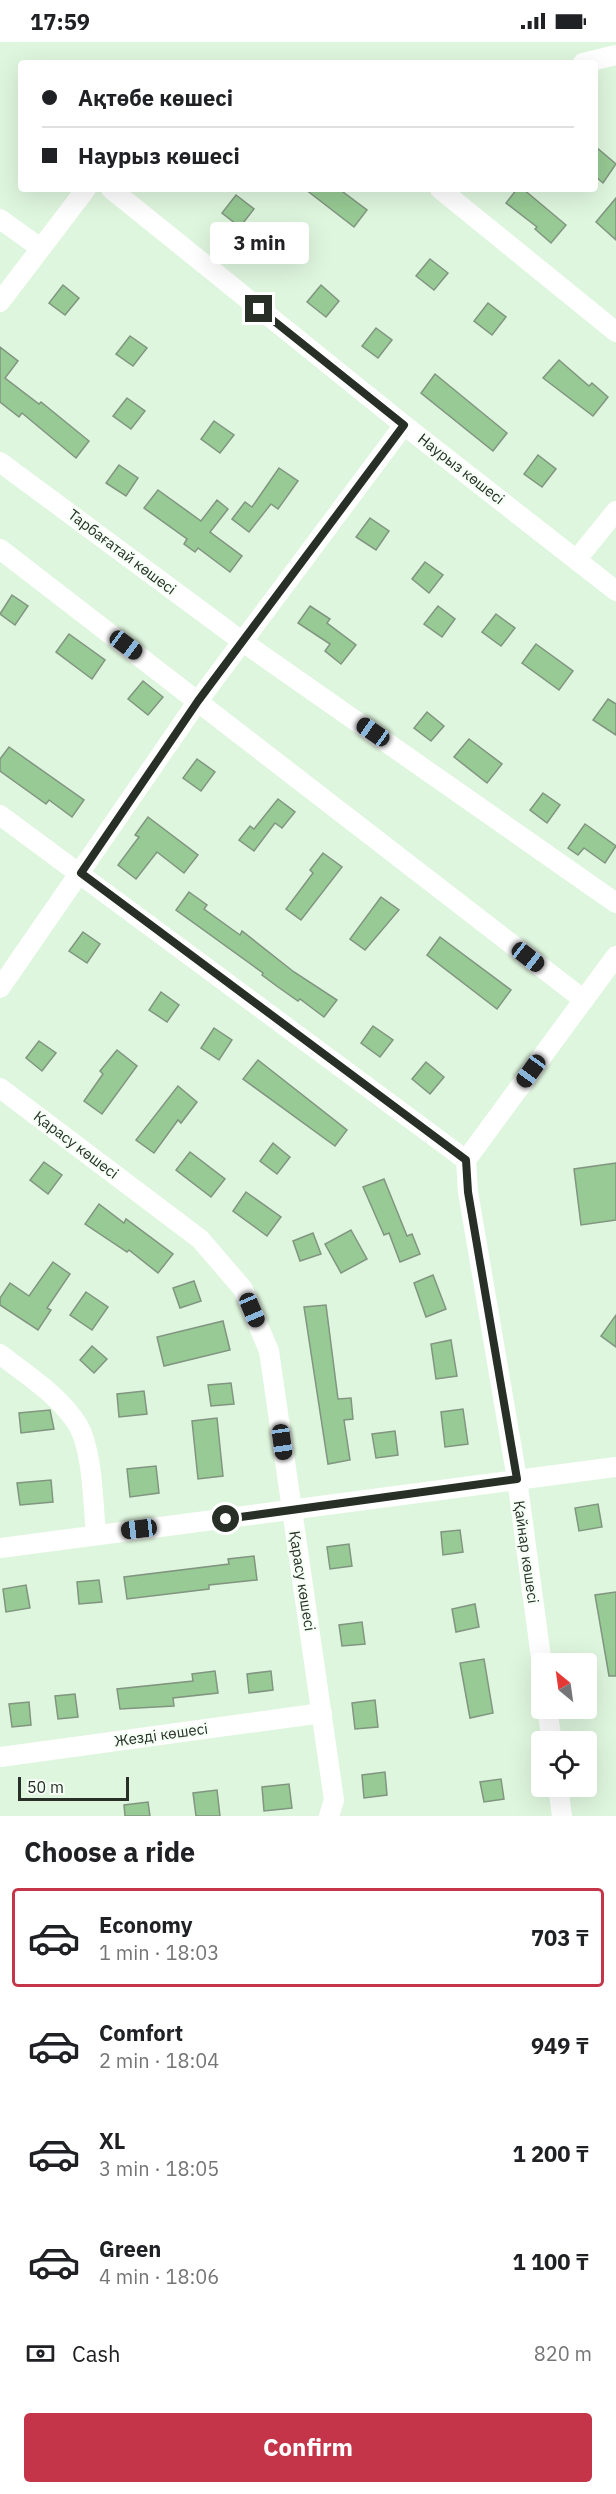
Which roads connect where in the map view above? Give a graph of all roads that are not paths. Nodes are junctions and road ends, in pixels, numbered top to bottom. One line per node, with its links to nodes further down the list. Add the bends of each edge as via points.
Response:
1 (616, 55): 2 (street)
2 (595, 60)
3 (84, 192): 7 (street)
4 (115, 192): 10 (street, Наурыз көшесі)
5 (444, 192): 9 (street)
6 (0, 219): 7 (street)
7 (39, 248): 8 (street)
8 (0, 302)
9 (616, 332)
10 (404, 425): 14 (street, Наурыз көшесі); 16 (street)
11 (0, 462): 16 (street, Тарбағатай көшесі)
12 (616, 511): 14 (street)
13 (0, 549): 17 (street)
14 (577, 560): 15 (street, Наурыз көшесі)
15 (616, 591)
16 (243, 642): 17 (street); 20 (street, Тарбағатай көшесі)
17 (198, 701): 19 (street); 23 (street)
18 (0, 815): 19 (street)
19 (81, 873): 22 (street); 25 (street)
20 (616, 903)
21 (616, 956): 23 (street)
22 (0, 988)
23 (584, 1000): 25 (street)
24 (0, 1088): 29 (street, Қарасу көшесі, via 201,1239 243,1289 269,1351)
25 (466, 1160): 28 (street, Қайнар көшесі, via 468,1192)
26 (0, 1354): 30 (street, via 55,1396 79,1427)
27 (616, 1467): 28 (street)
28 (517, 1479): 29 (street); 32 (street, Қайнар көшесі)
29 (291, 1511): 30 (street); 33 (street, Қарасу көшесі)
30 (96, 1534): 31 (street)
31 (0, 1548)
32 (540, 1653)
33 (322, 1713): 34 (street, Жезді көшесі); 36 (street, Қарасу көшесі)
34 (0, 1757)
35 (559, 1797): 37 (street)
36 (332, 1808)
37 (562, 1816)

